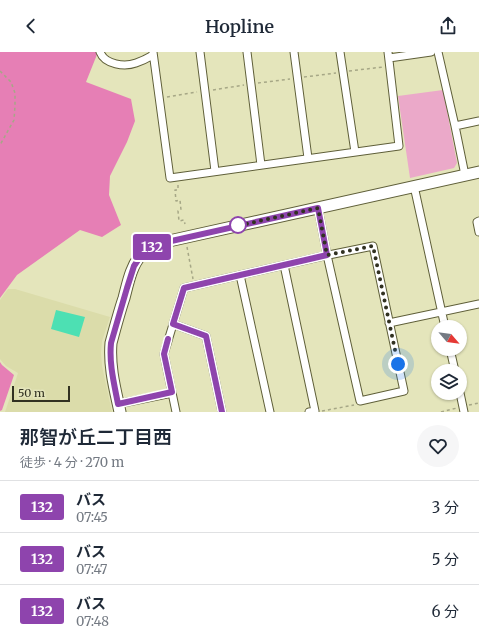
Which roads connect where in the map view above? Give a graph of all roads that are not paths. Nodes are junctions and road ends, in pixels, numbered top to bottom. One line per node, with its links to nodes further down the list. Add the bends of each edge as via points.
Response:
1 (100, 52): 8 (street, via 111,63 123,65 135,64)
2 (200, 52): 15 (street)
3 (247, 52): 14 (street)
4 (294, 52): 13 (street)
5 (340, 52): 12 (street)
6 (431, 52): 9 (street)
7 (438, 52): 11 (street)
8 (153, 54): 15 (street, via 170,178)
9 (389, 59): 12 (street, via 400,146)
10 (479, 121): 11 (street)
11 (455, 126): 17 (street)
12 (355, 152): 13 (street)
13 (308, 158): 14 (street)
14 (262, 165): 15 (street)
15 (215, 171)
16 (479, 172): 17 (street)
17 (465, 175): 18 (street)
18 (414, 186): 19 (street); 26 (street)
19 (318, 208): 22 (street); 31 (street, via 163,242 142,254 131,274 111,343 111,366)
20 (479, 221): 21 (street)
21 (479, 232)
22 (327, 255): 23 (street); 28 (street, via 373,246); 28 (street, via 360,400 404,391)
23 (284, 265): 24 (street); 32 (street)
24 (240, 275): 29 (street, via 184,288); 35 (street)
25 (479, 304): 26 (street)
26 (442, 312): 27 (street); 28 (street)
27 (444, 320)
28 (389, 323)
29 (173, 324): 30 (street, via 164,354); 34 (street, via 206,336)
30 (172, 392): 31 (street); 33 (street)
31 (119, 408)
32 (312, 411)
33 (176, 412)
34 (222, 412)
35 (270, 412)

